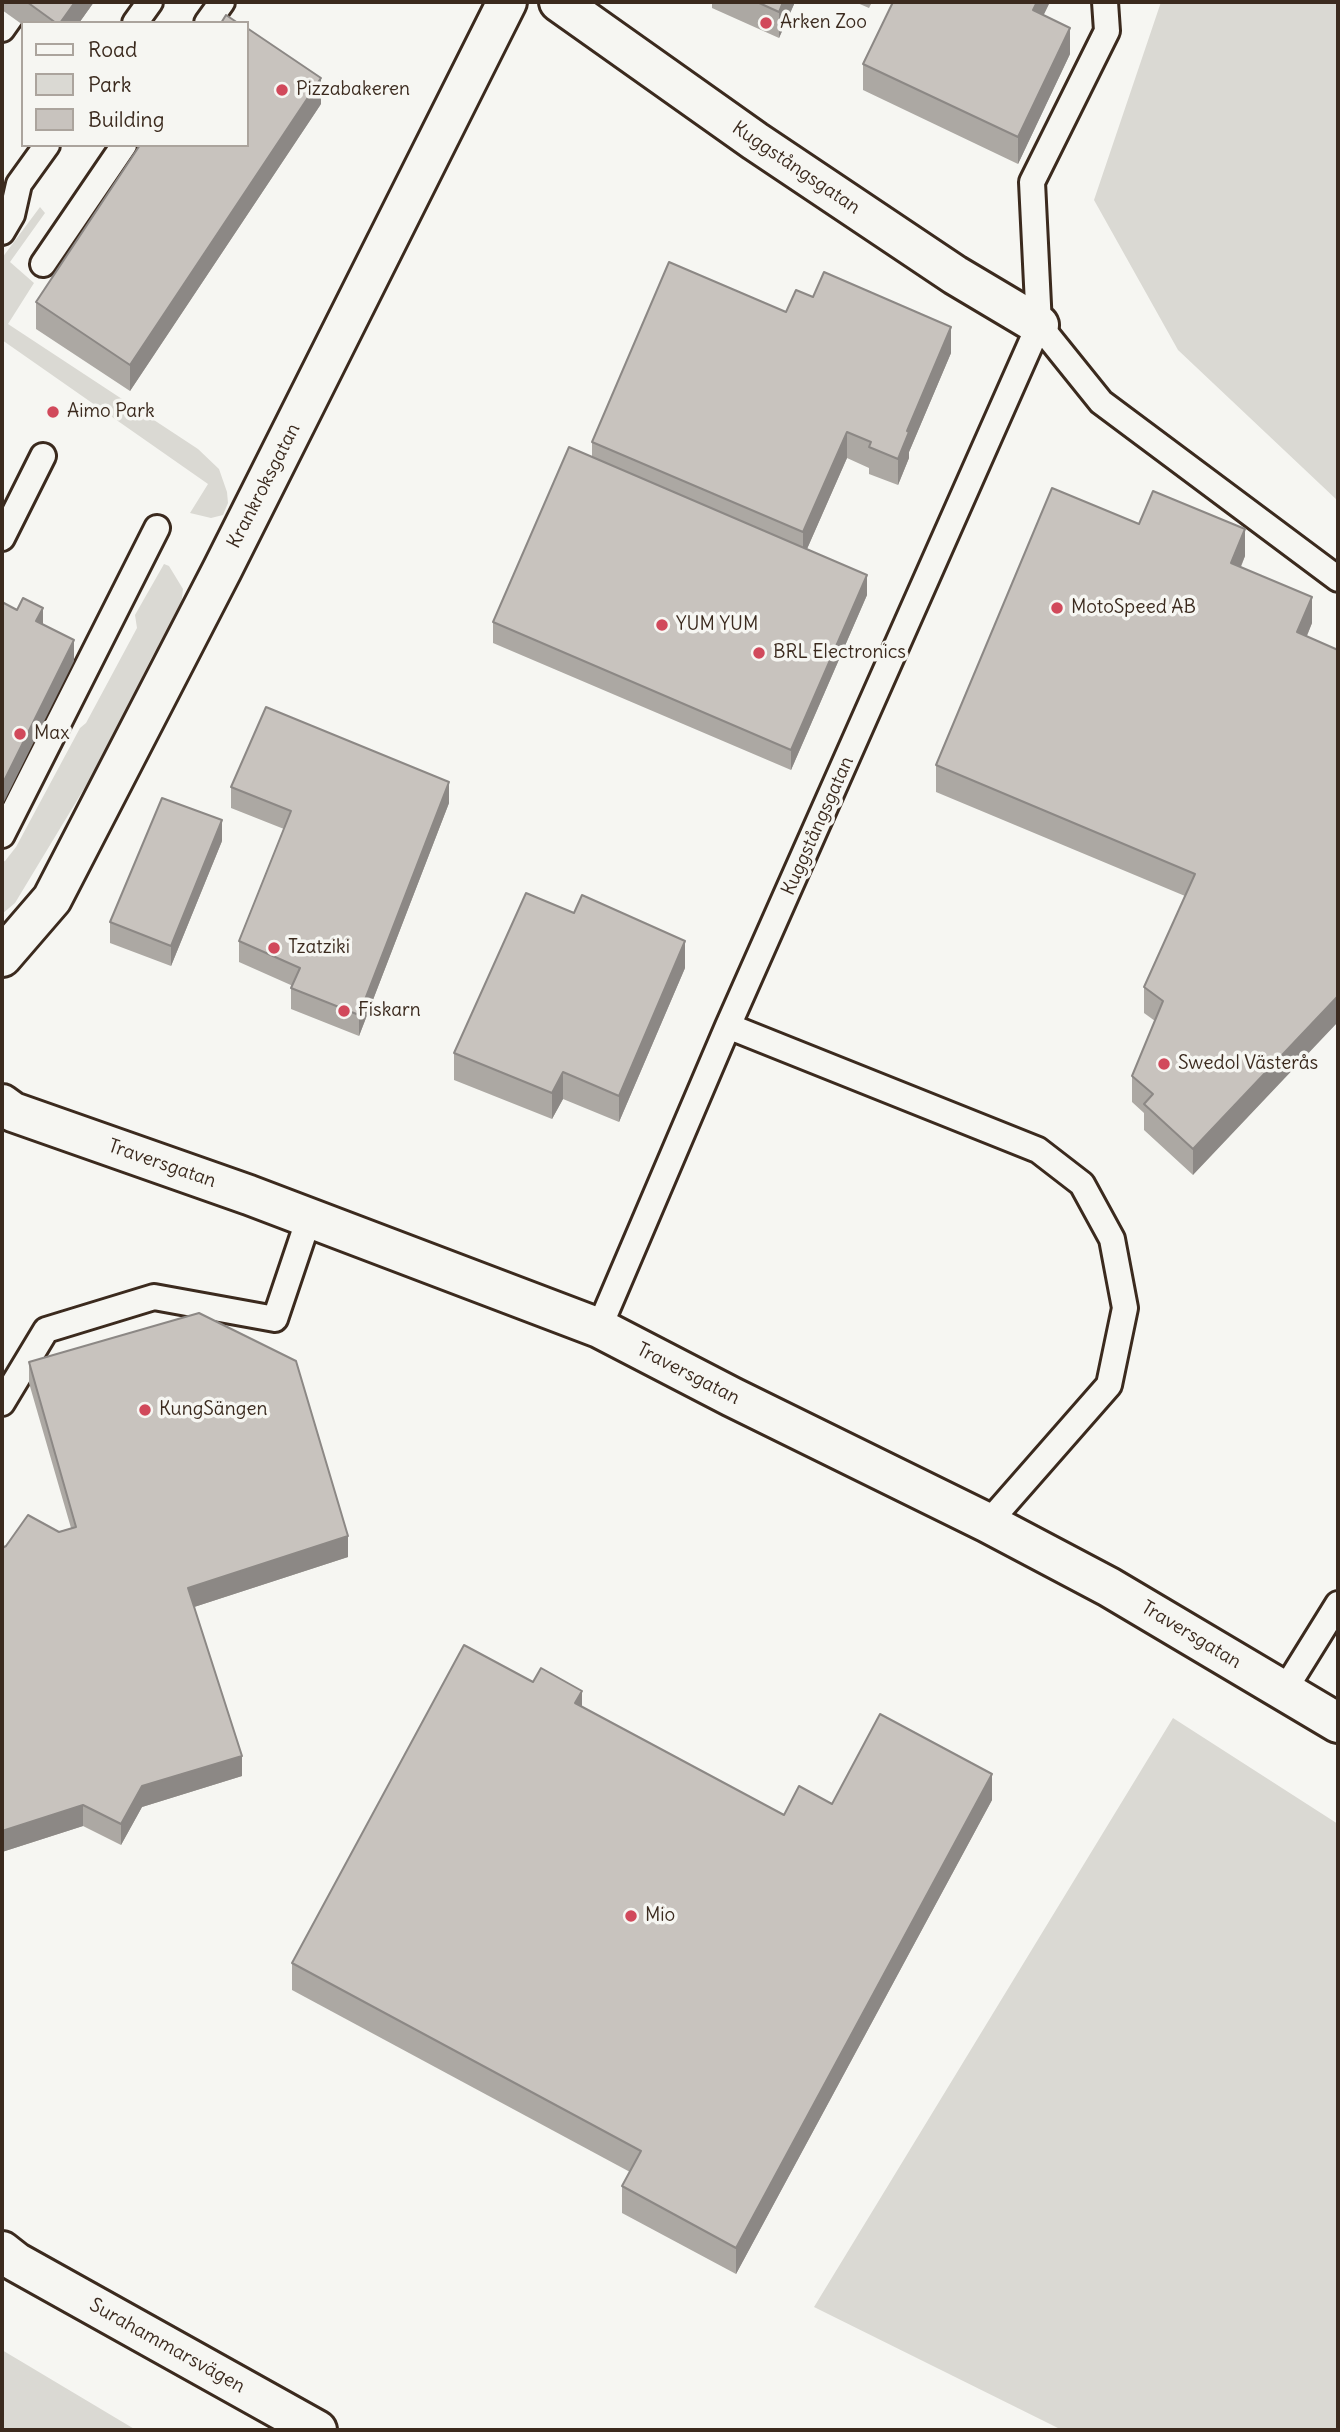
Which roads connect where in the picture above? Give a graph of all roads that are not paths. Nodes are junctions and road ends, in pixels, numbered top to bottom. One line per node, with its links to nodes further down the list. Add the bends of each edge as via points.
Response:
1 (21, 2): 9 (lane)
2 (150, 2): 7 (lane)
3 (222, 2): 8 (lane)
4 (507, 2): 21 (street, Krankroksgatan, via 52,899)
5 (559, 2): 15 (street, Kuggstångsgatan, via 755,141 955,275)
6 (1105, 2): 15 (lane, Kuggstångsgatan, via 1107,31 1031,181)
7 (136, 21)
8 (208, 21)
9 (2, 29)
10 (45, 147): 12 (lane)
11 (123, 147): 14 (lane)
12 (10, 186): 13 (lane, via 12,215)
13 (2, 232)
14 (43, 264)
15 (1039, 325): 19 (lane, Kuggstångsgatan, via 1101,402); 22 (lane, Kuggstångsgatan)
16 (43, 456): 18 (lane)
17 (157, 528): 20 (lane)
18 (2, 537)
19 (1338, 579)
20 (2, 835)
21 (2, 957)
22 (729, 1026): 25 (lane, Kuggstångsgatan); 27 (lane, via 1038,1150 1082,1184 1112,1239 1125,1308 1109,1385)
23 (2, 1104): 24 (street, Traversgatan, via 13,1112)
24 (309, 1218): 25 (street, Traversgatan); 26 (lane, via 275,1319 154,1297 46,1330)
25 (599, 1328): 27 (street, Traversgatan)
26 (2, 1403)
27 (988, 1522): 29 (street, Traversgatan, via 1109,1587)
28 (1338, 1604): 29 (lane)
29 (1284, 1691): 30 (street, Traversgatan)
30 (1338, 1723)
31 (7, 2257): 32 (street, Surahammarsvägen)
32 (317, 2430)

